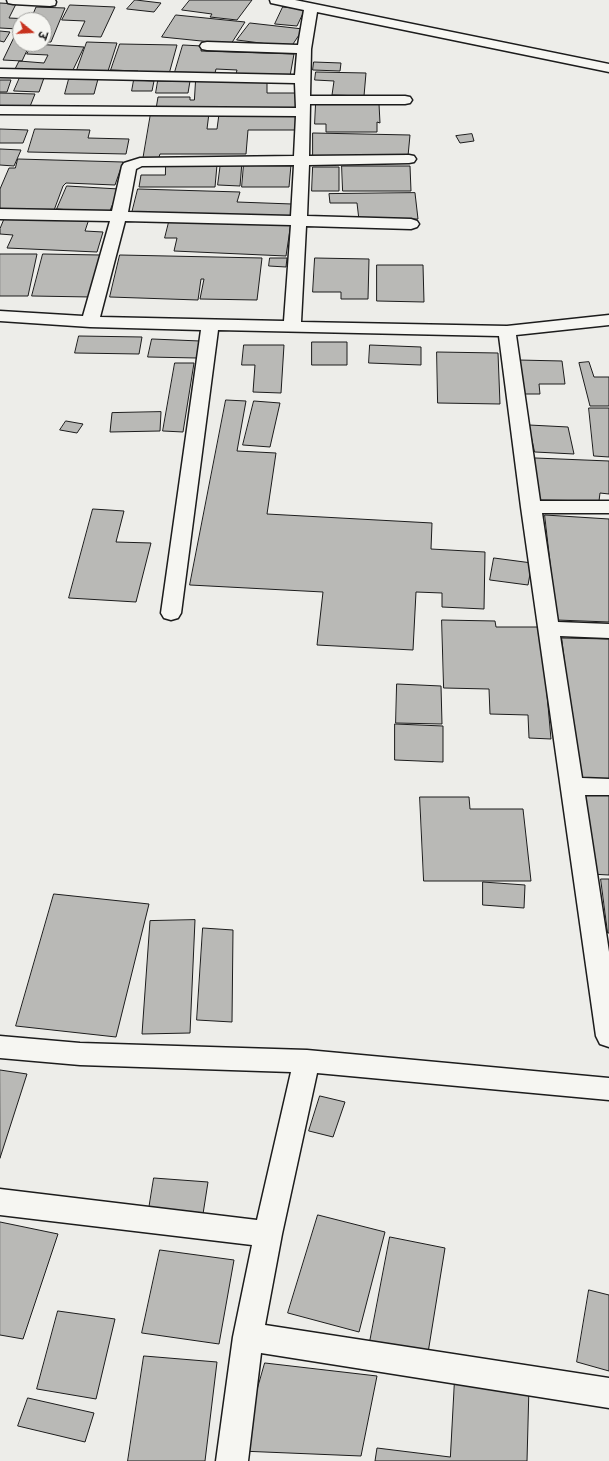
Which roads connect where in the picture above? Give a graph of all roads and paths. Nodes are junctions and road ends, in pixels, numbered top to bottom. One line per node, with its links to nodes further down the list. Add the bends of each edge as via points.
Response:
1 (13, 0): 3 (street)
2 (276, 0): 4 (street)
3 (50, 2)
4 (312, 7): 6 (street); 7 (street)
5 (207, 46): 6 (street)
6 (304, 49): 9 (street)
7 (609, 68)
8 (0, 73): 9 (street)
9 (302, 79): 11 (street)
10 (405, 100): 11 (street)
11 (303, 106): 12 (street); 14 (street)
12 (0, 110)
13 (409, 159): 14 (street)
14 (300, 160): 16 (street, via 140,162 129,166); 17 (street)
15 (0, 214): 16 (street)
16 (119, 216): 17 (street); 21 (street)
17 (299, 220): 18 (street); 23 (street)
18 (411, 224)
19 (0, 316): 21 (street)
20 (609, 320): 24 (street)
21 (90, 322): 22 (street)
22 (210, 325): 23 (street); 27 (street)
23 (292, 326): 24 (street)
24 (507, 331): 25 (street)
25 (532, 507): 26 (street); 28 (street)
26 (609, 507)
27 (171, 613)
28 (550, 629): 29 (street); 30 (street)
29 (609, 631)
30 (572, 786): 31 (street); 32 (street)
31 (609, 787)
32 (602, 938): 33 (street)
33 (609, 1036)
34 (0, 1047): 35 (street, via 80,1054)
35 (307, 1061): 36 (street); 38 (street)
36 (609, 1089)
37 (0, 1202): 38 (street)
38 (268, 1234): 39 (street)
39 (248, 1337): 40 (street); 41 (street)
40 (609, 1393)
41 (232, 1461)

